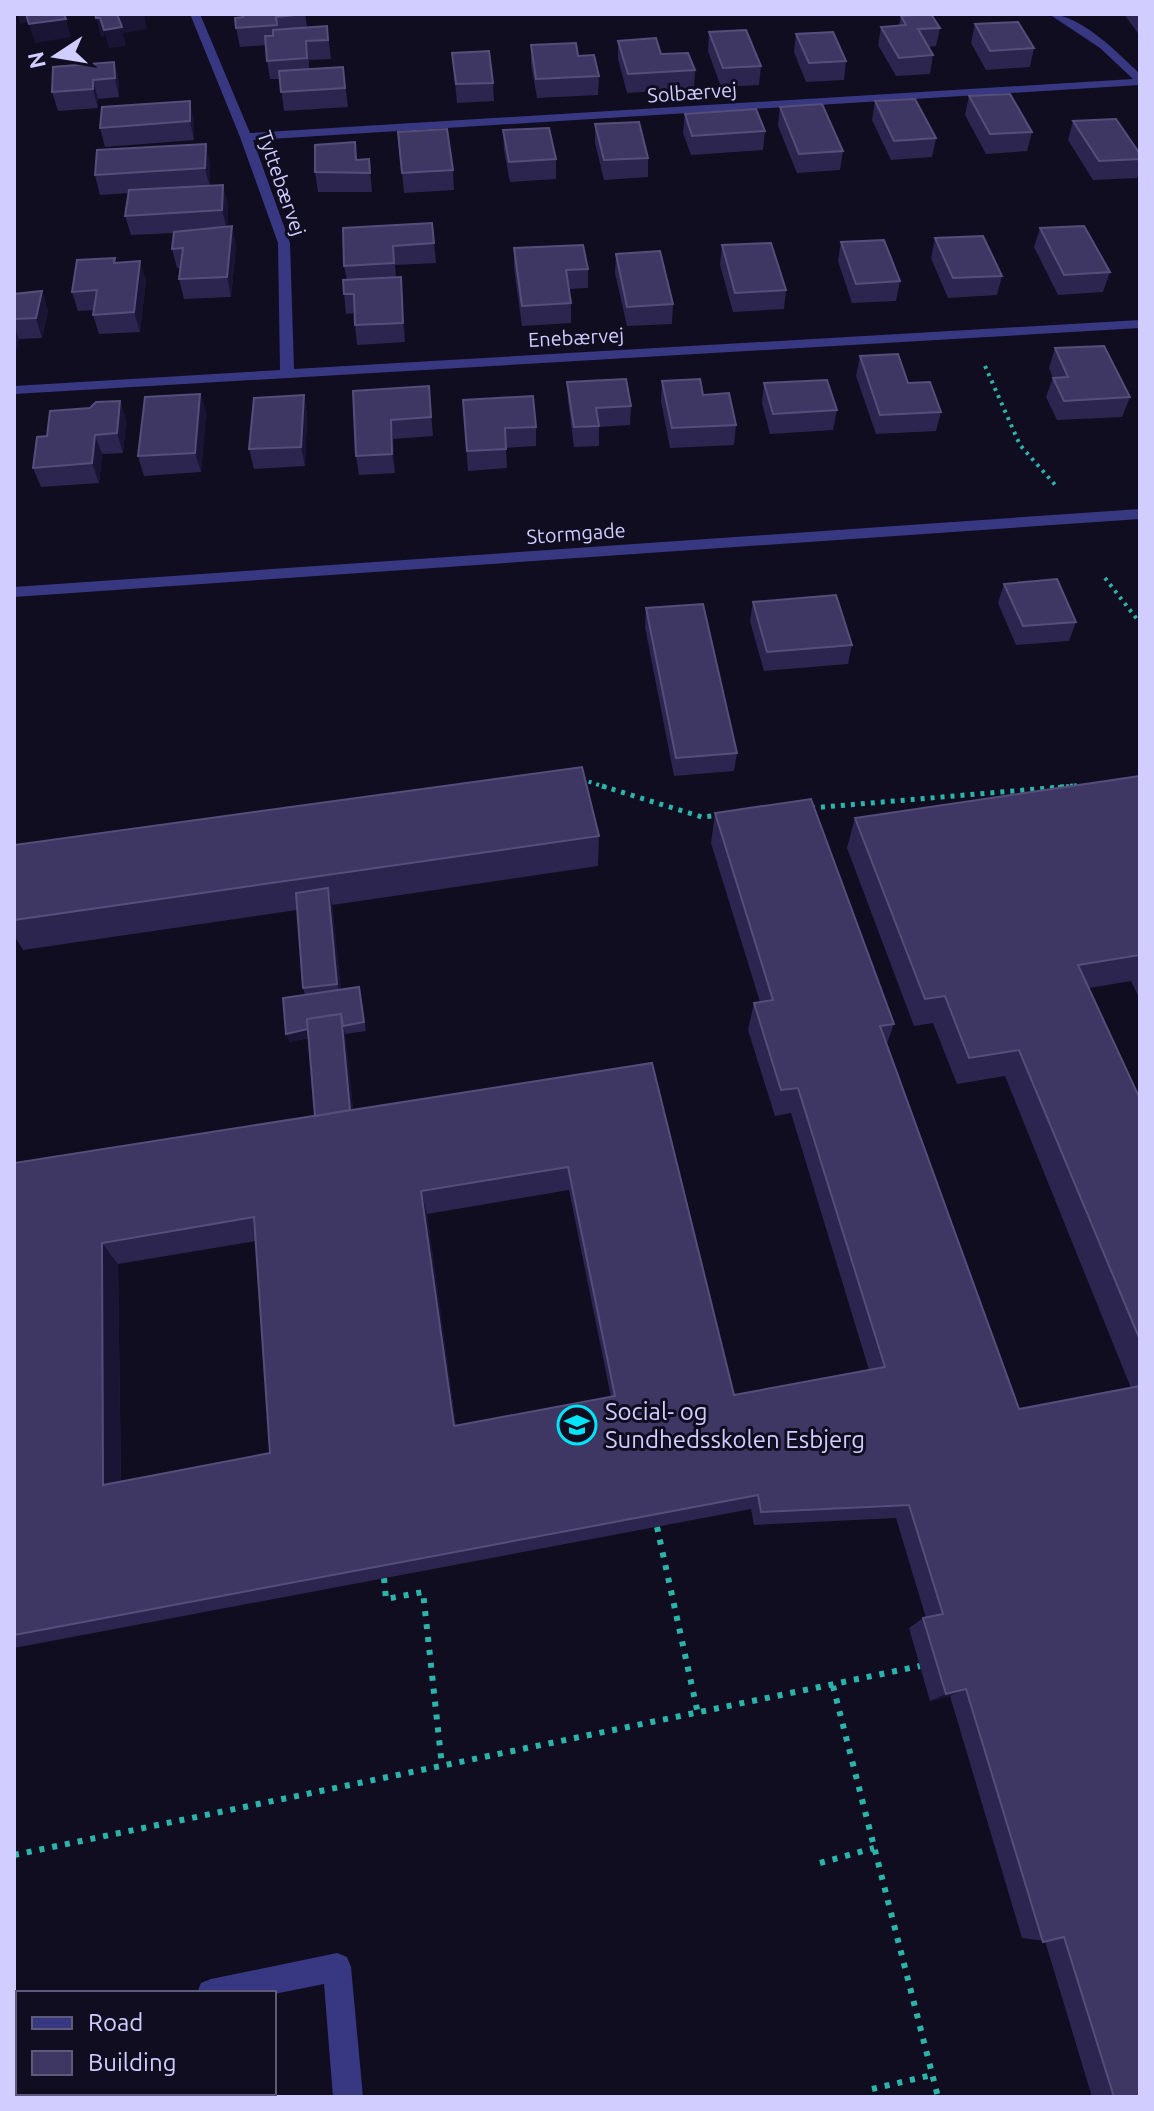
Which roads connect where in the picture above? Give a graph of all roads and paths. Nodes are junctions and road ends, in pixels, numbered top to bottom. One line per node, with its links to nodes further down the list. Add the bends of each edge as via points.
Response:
1 (195, 14): 4 (street, Tyttebærvej)
2 (1054, 14): 3 (street, via 1104,46)
3 (1140, 81): 4 (street, Solbærvej)
4 (246, 137): 7 (street, Tyttebærvej, via 284,243)
5 (1140, 324): 6 (street, Enebærvej)
6 (971, 334): 7 (street, Enebærvej); 9 (path, via 1020,445)
7 (287, 374): 8 (street, Enebærvej)
8 (14, 390)
9 (1058, 487)
10 (1140, 514): 12 (street, Stormgade)
11 (1105, 578): 13 (path)
12 (14, 592)
13 (1140, 623)
14 (570, 775): 17 (path, via 702,817)
15 (1093, 784): 16 (path)
16 (796, 809)
17 (733, 814)
18 (657, 1527): 22 (path)
19 (384, 1578): 23 (path, via 386,1599 423,1592)
20 (920, 1666): 21 (path)
21 (833, 1686): 22 (path); 24 (path)
22 (698, 1714): 23 (path)
23 (442, 1766): 25 (path)
24 (874, 1848): 26 (path); 28 (path)
25 (14, 1855)
26 (820, 1863)
27 (221, 1991): 30 (street, via 337,1967)
28 (932, 2075): 29 (path); 31 (path)
29 (872, 2089)
30 (348, 2097)
31 (938, 2097)

